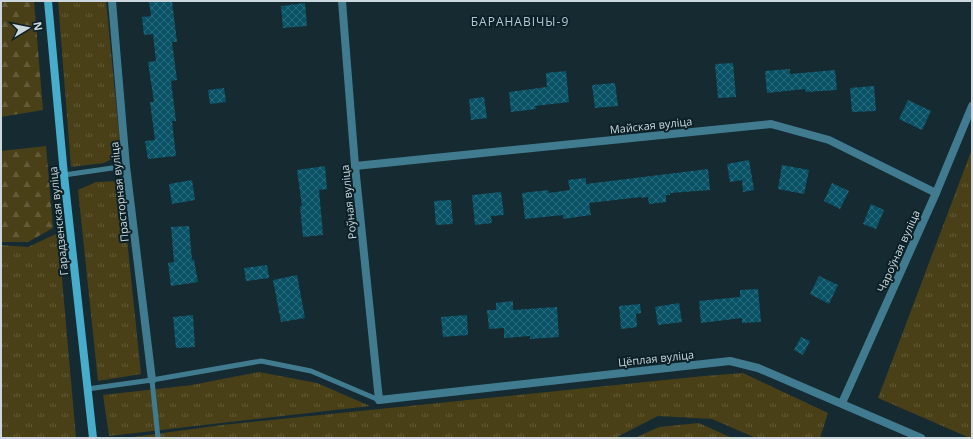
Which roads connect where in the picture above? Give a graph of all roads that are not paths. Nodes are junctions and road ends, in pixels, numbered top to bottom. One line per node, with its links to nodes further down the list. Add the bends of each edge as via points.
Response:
1 (48, 1): 7 (main road, Гарадзенская вуліца)
2 (112, 1): 5 (street, Прасторная вуліца)
3 (342, 1): 6 (street, Роўная вуліца)
4 (972, 106): 8 (street, Чароўная вуліца)
5 (126, 166): 7 (lane); 9 (street, Прасторная вуліца)
6 (355, 166): 8 (street, Майская вуліца, via 771,124 829,140); 11 (street, Роўная вуліца)
7 (64, 175): 10 (main road, Гарадзенская вуліца)
8 (936, 193): 12 (street, Чароўная вуліца)
9 (152, 380): 10 (lane); 11 (lane, via 261,361 311,371); 14 (lane)
10 (87, 389): 13 (main road, Гарадзенская вуліца)
11 (379, 400): 12 (street, Цёплая вуліца, via 730,361 758,368)
12 (842, 403): 15 (street, Цёплая вуліца)
13 (92, 438)
14 (158, 438)
15 (921, 438)

